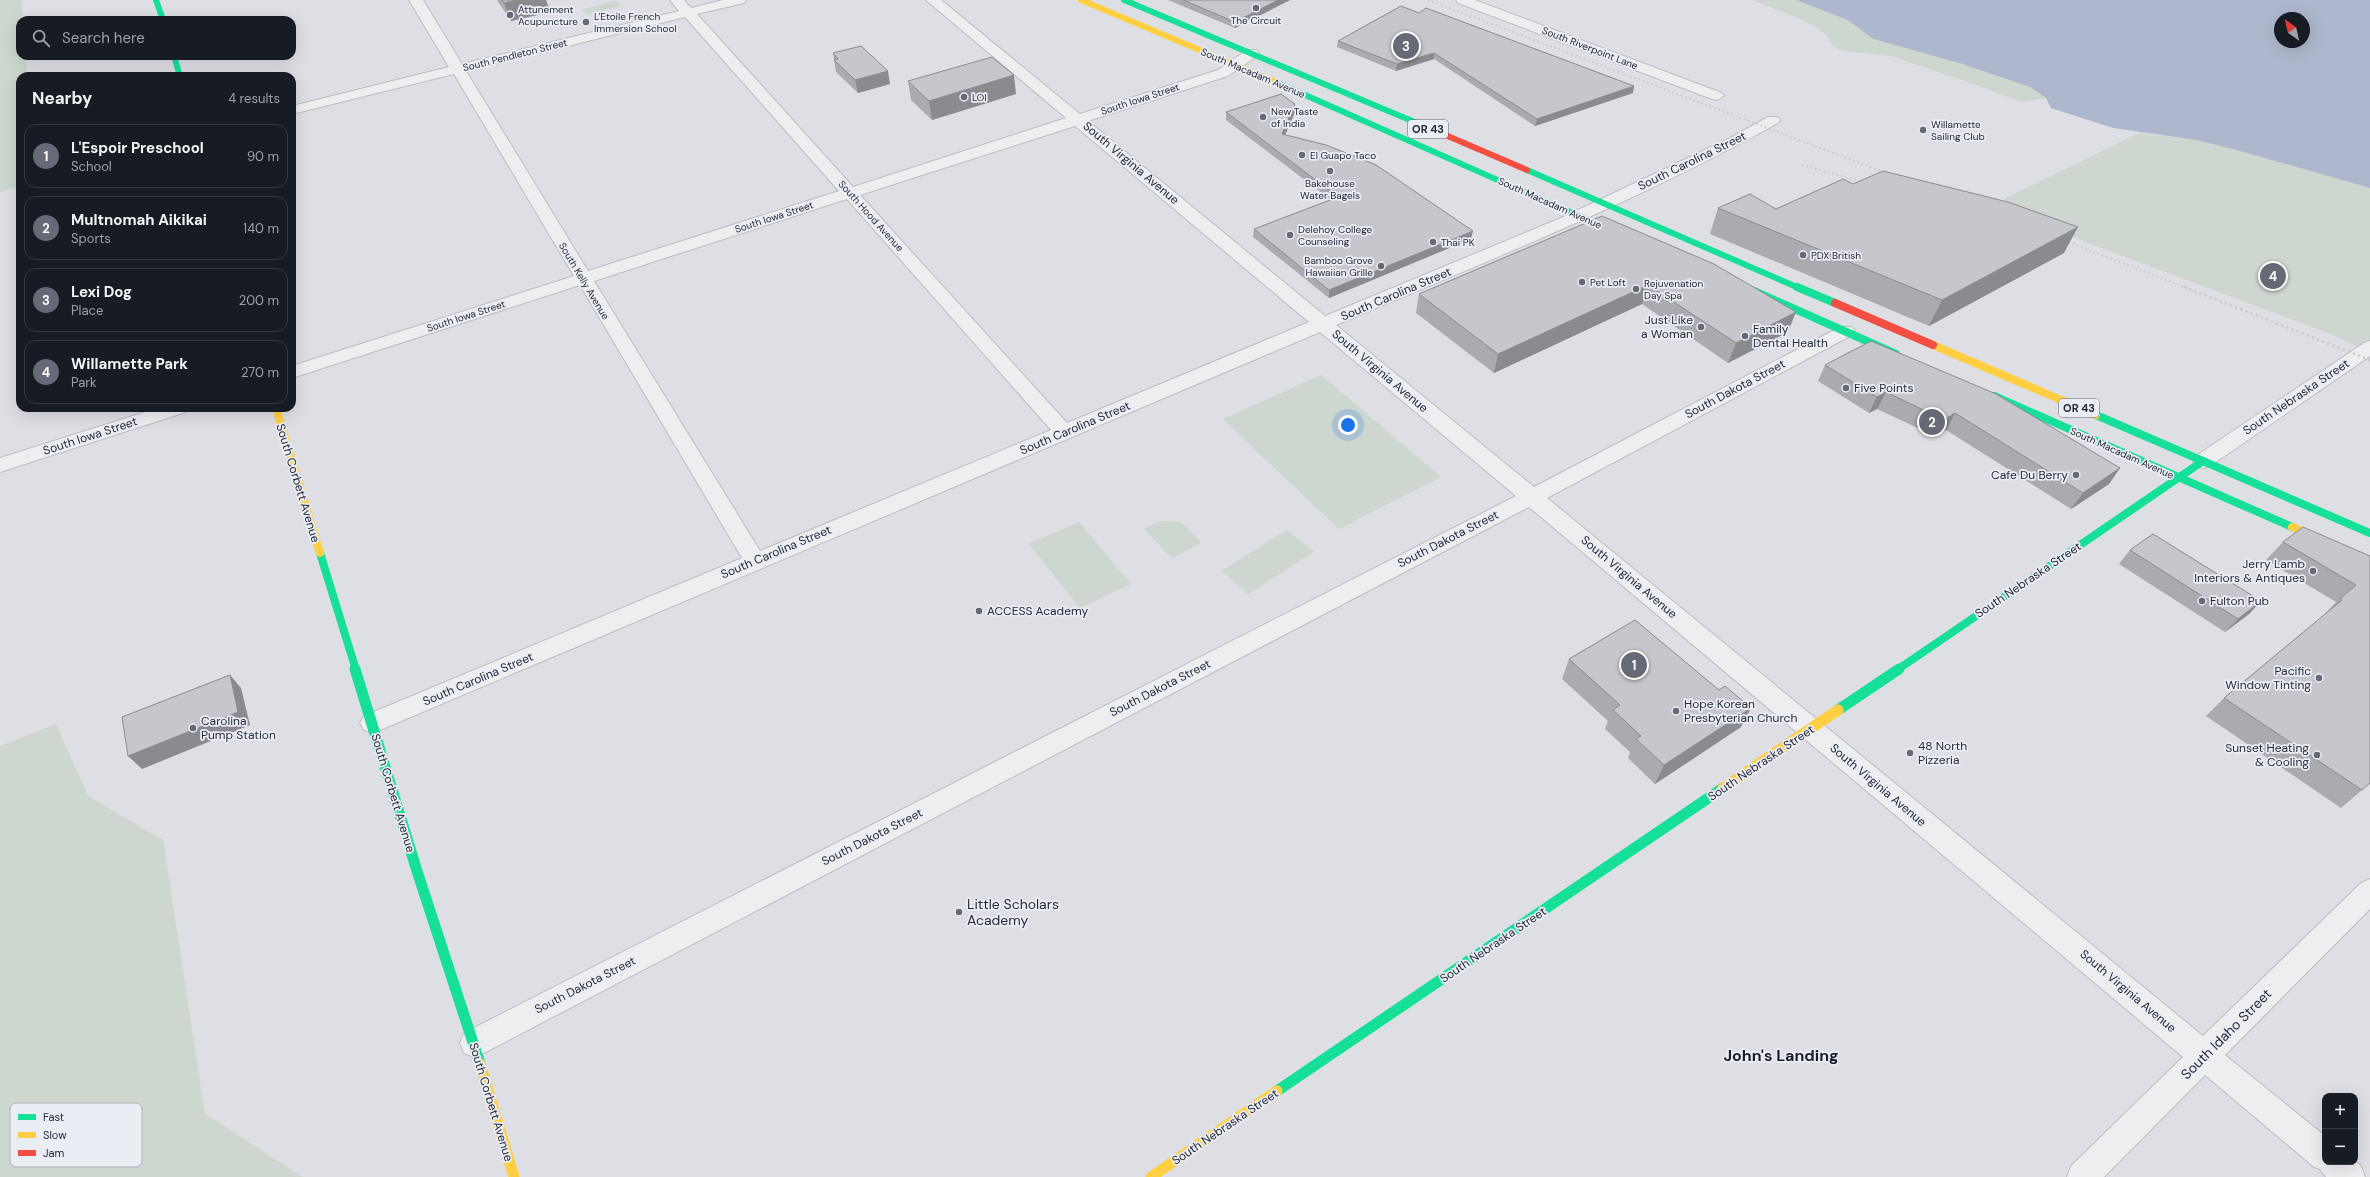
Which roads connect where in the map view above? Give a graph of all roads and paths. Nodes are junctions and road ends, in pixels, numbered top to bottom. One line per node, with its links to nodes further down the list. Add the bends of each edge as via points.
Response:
1 (156, 0): 10 (main road)
2 (416, 0): 14 (street, South Kelly Avenue)
3 (677, 0): 9 (street, South Hood Avenue)
4 (739, 0): 9 (street, South Pendleton Street)
5 (933, 0): 18 (street, South Virginia Avenue)
6 (1081, 0): 13 (main road, South Macadam Avenue / OR 43)
7 (1124, 0): 11 (main road, South Macadam Avenue / OR 43)
8 (1463, 0): 16 (street, South Riverpoint Lane)
9 (688, 13): 14 (street, South Pendleton Street); 20 (street, South Hood Avenue)
10 (162, 16)
11 (1252, 52): 13 (street, South Iowa Street); 21 (main road, South Macadam Avenue / OR 43)
12 (175, 60): 15 (main road)
13 (1237, 65): 18 (street, South Iowa Street, via 1222,73); 22 (main road, South Macadam Avenue / OR 43)
14 (457, 70): 17 (street, South Pendleton Street); 24 (street, South Kelly Avenue)
15 (179, 72)
16 (1718, 96)
17 (296, 109)
18 (1078, 119): 20 (street, South Iowa Street); 26 (street, South Virginia Avenue)
19 (1773, 120): 21 (street, South Carolina Street)
20 (849, 192): 24 (street, South Iowa Street); 34 (street, South Hood Avenue)
21 (1604, 204): 22 (street, South Carolina Street); 35 (main road, South Macadam Avenue / OR 43)
22 (1579, 216): 23 (main road, South Macadam Avenue / OR 43); 26 (street, South Carolina Street)
23 (1629, 237)
24 (582, 278): 30 (street, South Iowa Street); 40 (street, South Kelly Avenue)
25 (1742, 286): 27 (main road)
26 (1324, 324): 34 (street, South Carolina Street); 38 (street, South Virginia Avenue)
27 (1846, 332): 29 (main road); 38 (street, South Dakota Street)
28 (2370, 347): 35 (street, South Nebraska Street)
29 (1903, 357)
30 (296, 371)
31 (1982, 391): 37 (main road, South Macadam Avenue / OR 43)
32 (166, 412): 36 (street, South Iowa Street)
33 (277, 412): 42 (main road, South Corbett Avenue)
34 (1065, 433): 40 (street, South Carolina Street)
35 (2203, 461): 37 (main road, South Nebraska Street); 39 (main road, South Macadam Avenue / OR 43)
36 (0, 465)
37 (2178, 478): 41 (main road, South Macadam Avenue / OR 43); 43 (main road, South Nebraska Street)
38 (1531, 496): 43 (street, South Virginia Avenue); 45 (street, South Dakota Street)
39 (2370, 532)
40 (754, 561): 42 (street, South Carolina Street)
41 (2370, 562)
42 (372, 723): 45 (main road, South Corbett Avenue, via 417,871)
43 (1811, 728): 46 (street, South Virginia Avenue); 50 (main road, South Nebraska Street)
44 (2370, 891): 46 (street, South Idaho Street)
45 (474, 1042): 49 (main road, South Corbett Avenue)
46 (2205, 1055): 47 (street, South Virginia Avenue); 51 (street, South Idaho Street)
47 (2322, 1153)
48 (2336, 1165): 52 (street)
49 (514, 1177)
50 (1151, 1177)
51 (2082, 1177)
52 (2350, 1177)

